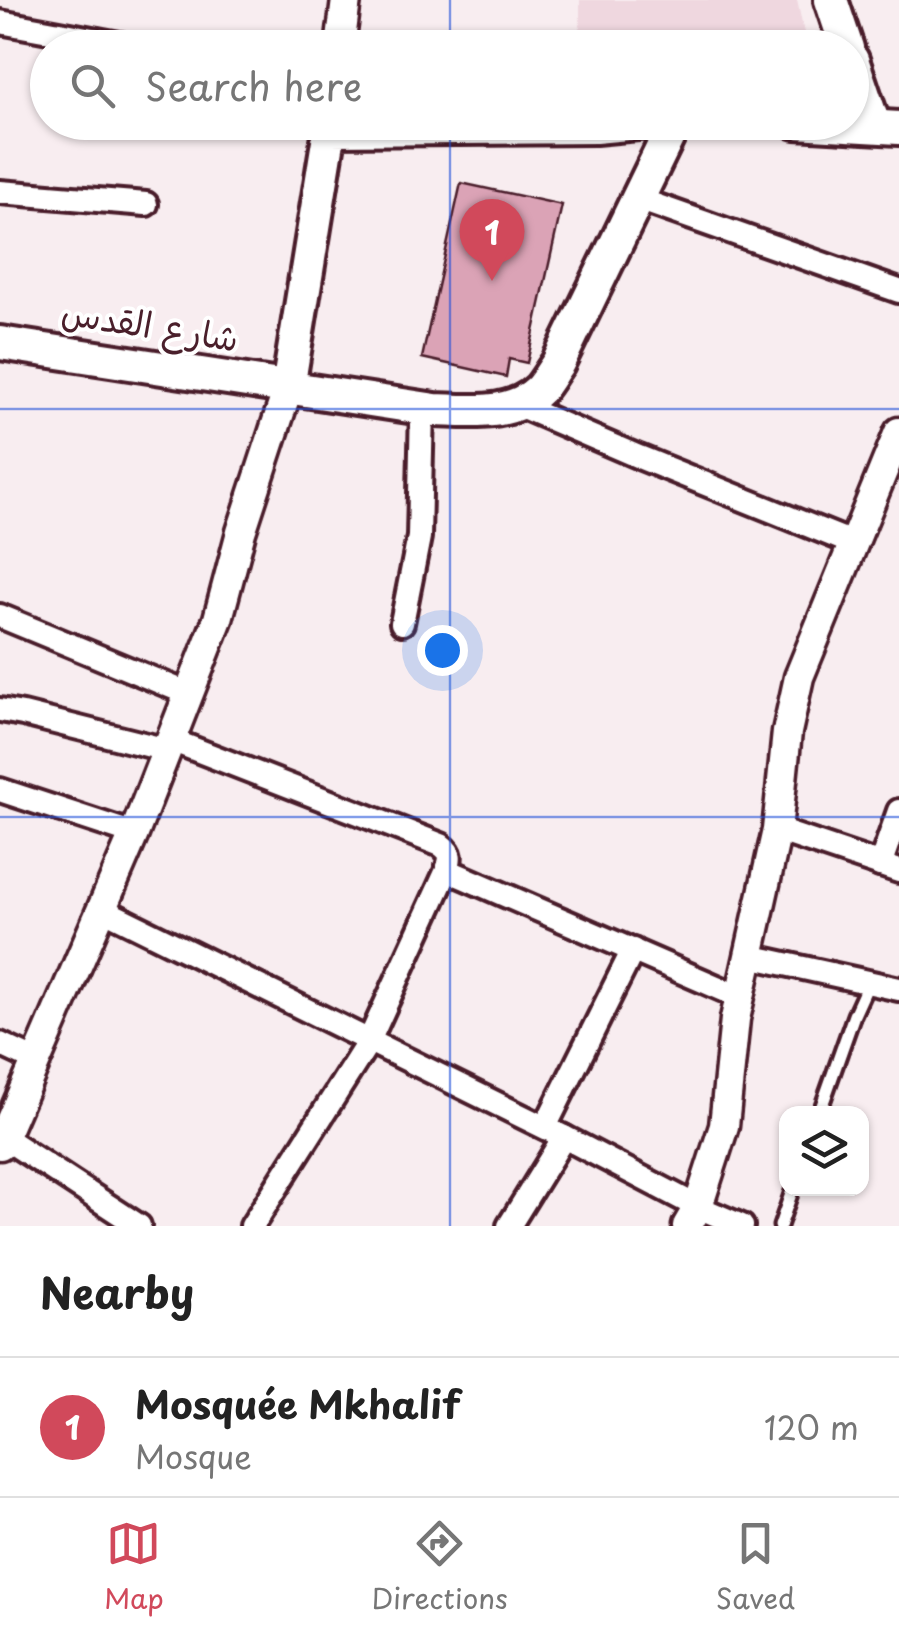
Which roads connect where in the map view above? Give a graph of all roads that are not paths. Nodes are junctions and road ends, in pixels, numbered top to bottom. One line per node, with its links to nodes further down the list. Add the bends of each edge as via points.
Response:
1 (346, 0): 5 (street)
2 (831, 0): 6 (main road)
3 (0, 22): 4 (street)
4 (43, 30)
5 (342, 30)
6 (841, 30)
7 (869, 94): 8 (main road)
8 (886, 127)
9 (328, 140): 16 (main road)
10 (666, 140): 12 (main road)
11 (0, 192): 13 (street)
12 (638, 199): 14 (street); 17 (main road, via 558,363)
13 (146, 204)
14 (899, 291)
15 (0, 343): 16 (main road, شارع القدس)
16 (288, 388): 18 (main road, شارع القدس); 23 (street)
17 (518, 405): 18 (main road, شارع القدس); 20 (street)
18 (422, 408): 22 (street, via 419,538)
19 (899, 432): 20 (street)
20 (852, 543): 28 (street, via 798,677)
21 (0, 616): 23 (street)
22 (402, 623)
23 (189, 694): 25 (street)
24 (0, 710): 25 (street)
25 (170, 745): 29 (street); 31 (street, via 441,845 451,857)
26 (0, 790): 29 (street)
27 (899, 811): 30 (street)
28 (777, 830): 30 (street); 34 (street)
29 (134, 834): 32 (street)
30 (890, 868)
31 (448, 870): 33 (street); 38 (street)
32 (102, 909): 38 (street); 40 (street)
33 (633, 950): 37 (street); 42 (street)
34 (748, 956): 35 (street); 37 (street)
35 (868, 982): 36 (street); 41 (lane)
36 (899, 989)
37 (740, 997): 45 (street, via 724,1126)
38 (370, 1041): 42 (street); 46 (street)
39 (0, 1044): 40 (street)
40 (36, 1061): 43 (street)
41 (823, 1106)
42 (554, 1132): 45 (street); 48 (street)
43 (2, 1141): 47 (street)
44 (790, 1196): 50 (lane)
45 (692, 1217): 49 (street)
46 (257, 1224)
47 (139, 1226)
48 (509, 1226)
49 (742, 1226)
50 (780, 1226)

